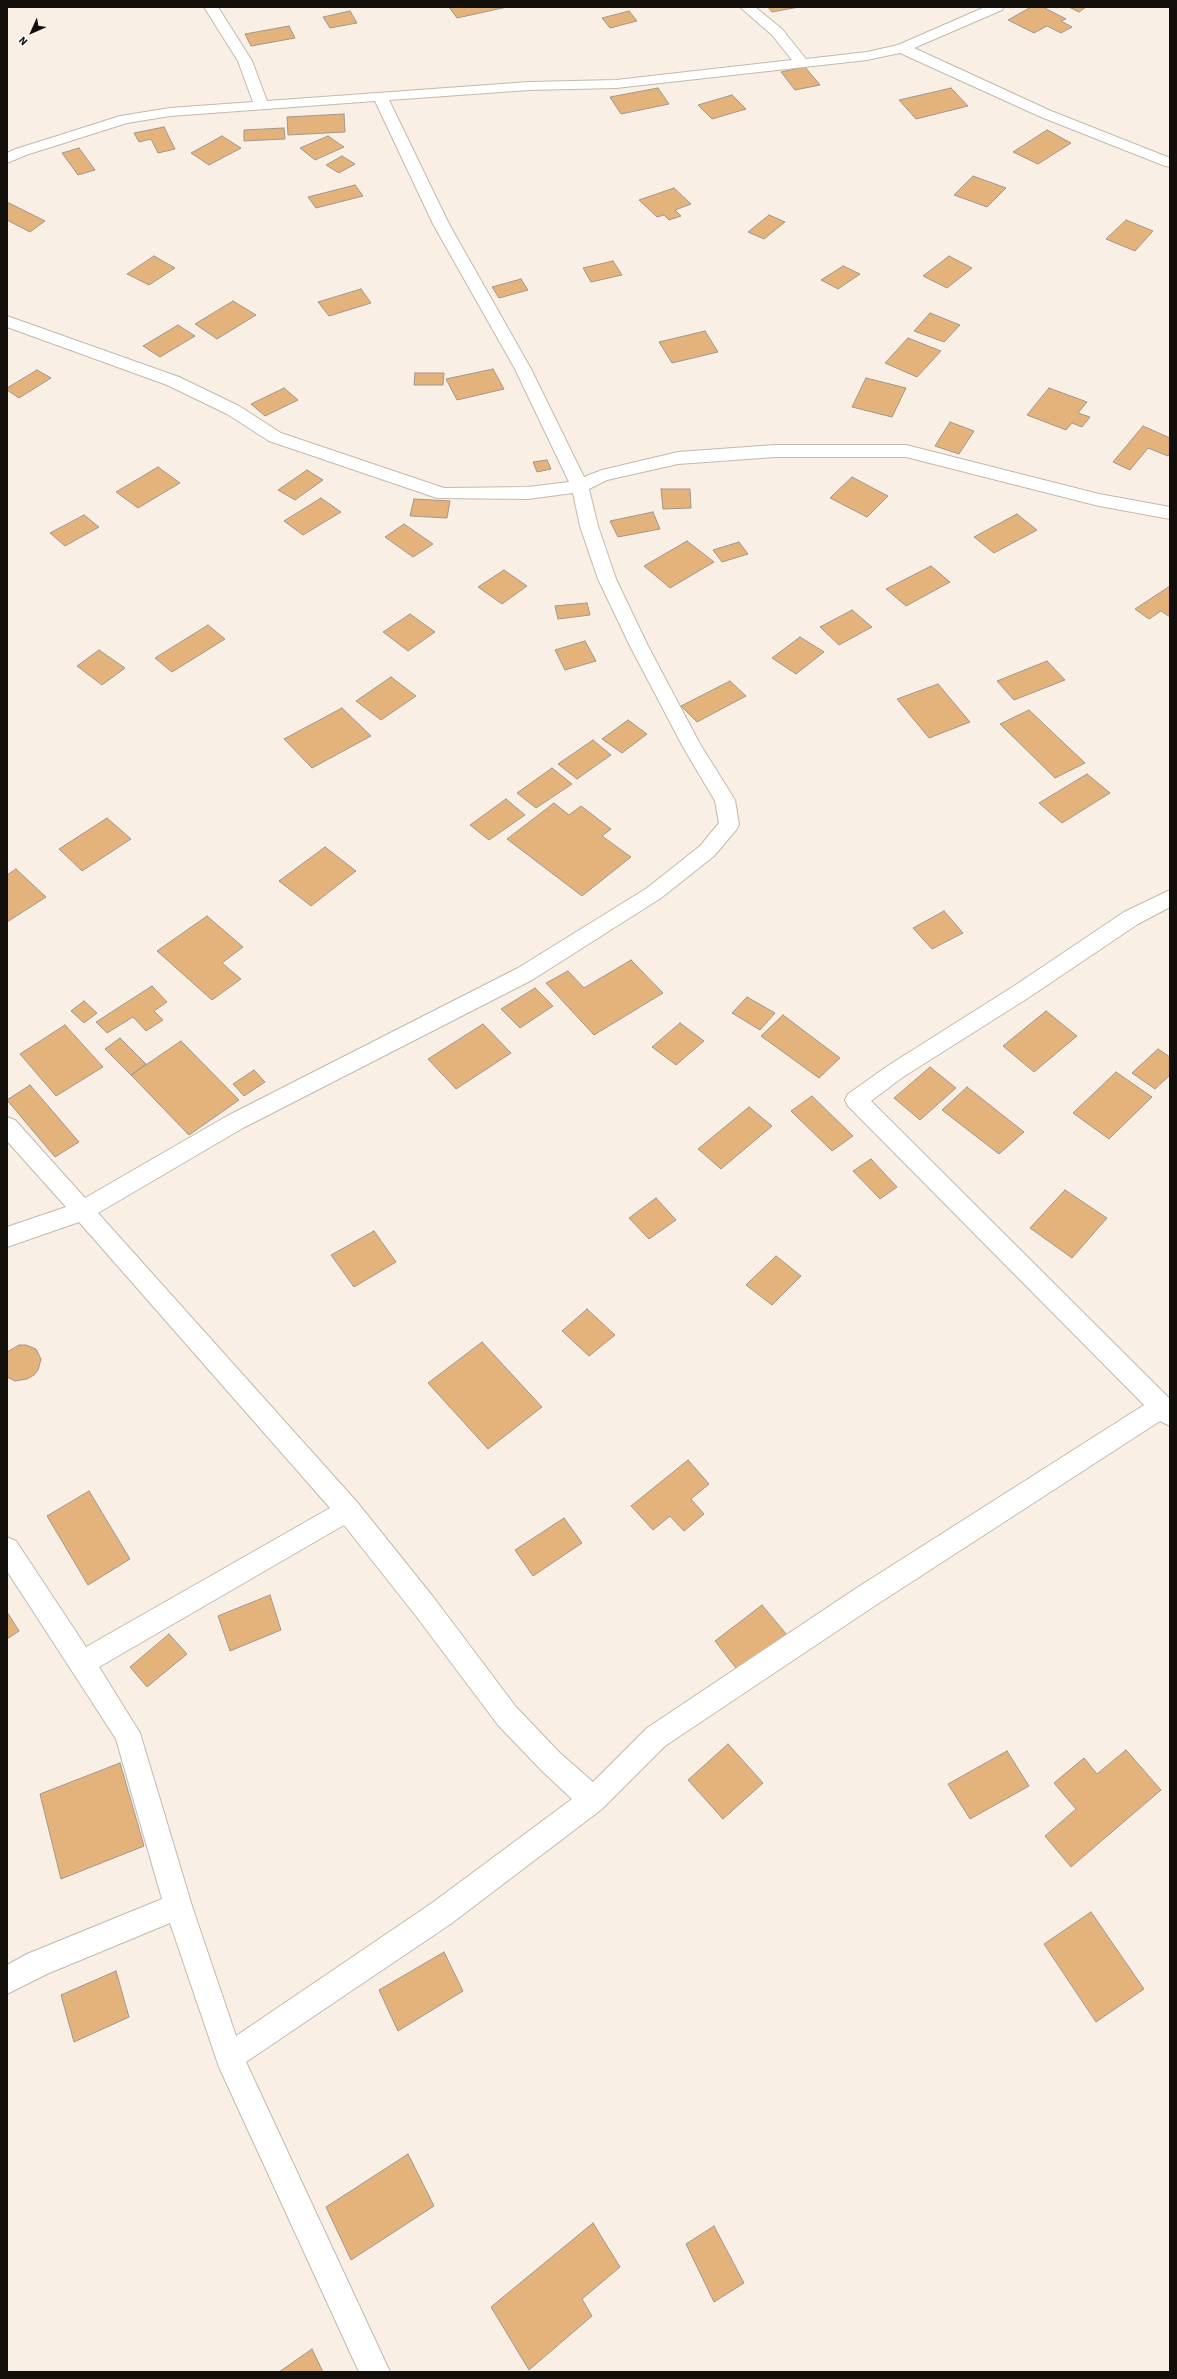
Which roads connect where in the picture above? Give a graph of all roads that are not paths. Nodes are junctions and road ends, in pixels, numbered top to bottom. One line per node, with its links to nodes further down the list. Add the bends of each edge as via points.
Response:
1 (211, 7): 7 (street, via 244,61)
2 (747, 7): 5 (street, via 777,32)
3 (997, 7): 4 (street)
4 (902, 48): 5 (street, via 867,56); 9 (street, via 1046,114)
5 (801, 62): 6 (street, via 616,84 529,86)
6 (380, 97): 7 (street); 11 (street, via 441,224 523,369)
7 (262, 106): 8 (street, via 170,112 125,119 21,152)
8 (7, 159)
9 (1170, 163)
10 (7, 321): 11 (street, via 173,381 233,410 275,437 443,494 528,493)
11 (580, 486): 12 (street, via 602,476 678,458 775,451 906,451 1099,500); 15 (street, via 589,526 607,578 692,747 725,800 729,826 707,851 654,893 525,974 235,1122)
12 (1170, 513)
13 (1170, 898): 17 (street, via 1131,918 896,1071 856,1100)
14 (7, 1126): 15 (street)
15 (82, 1211): 16 (street); 18 (street)
16 (7, 1237)
17 (1165, 1411): 21 (street, via 864,1598 656,1737)
18 (348, 1510): 20 (street); 21 (street, via 507,1716 551,1762)
19 (7, 1549): 20 (street)
20 (82, 1663): 22 (street, via 127,1733)
21 (593, 1800): 24 (street, via 442,1913)
22 (178, 1906): 23 (street, via 38,1964); 24 (street)
23 (7, 1980)
24 (229, 2057): 25 (street)
25 (375, 2372)

